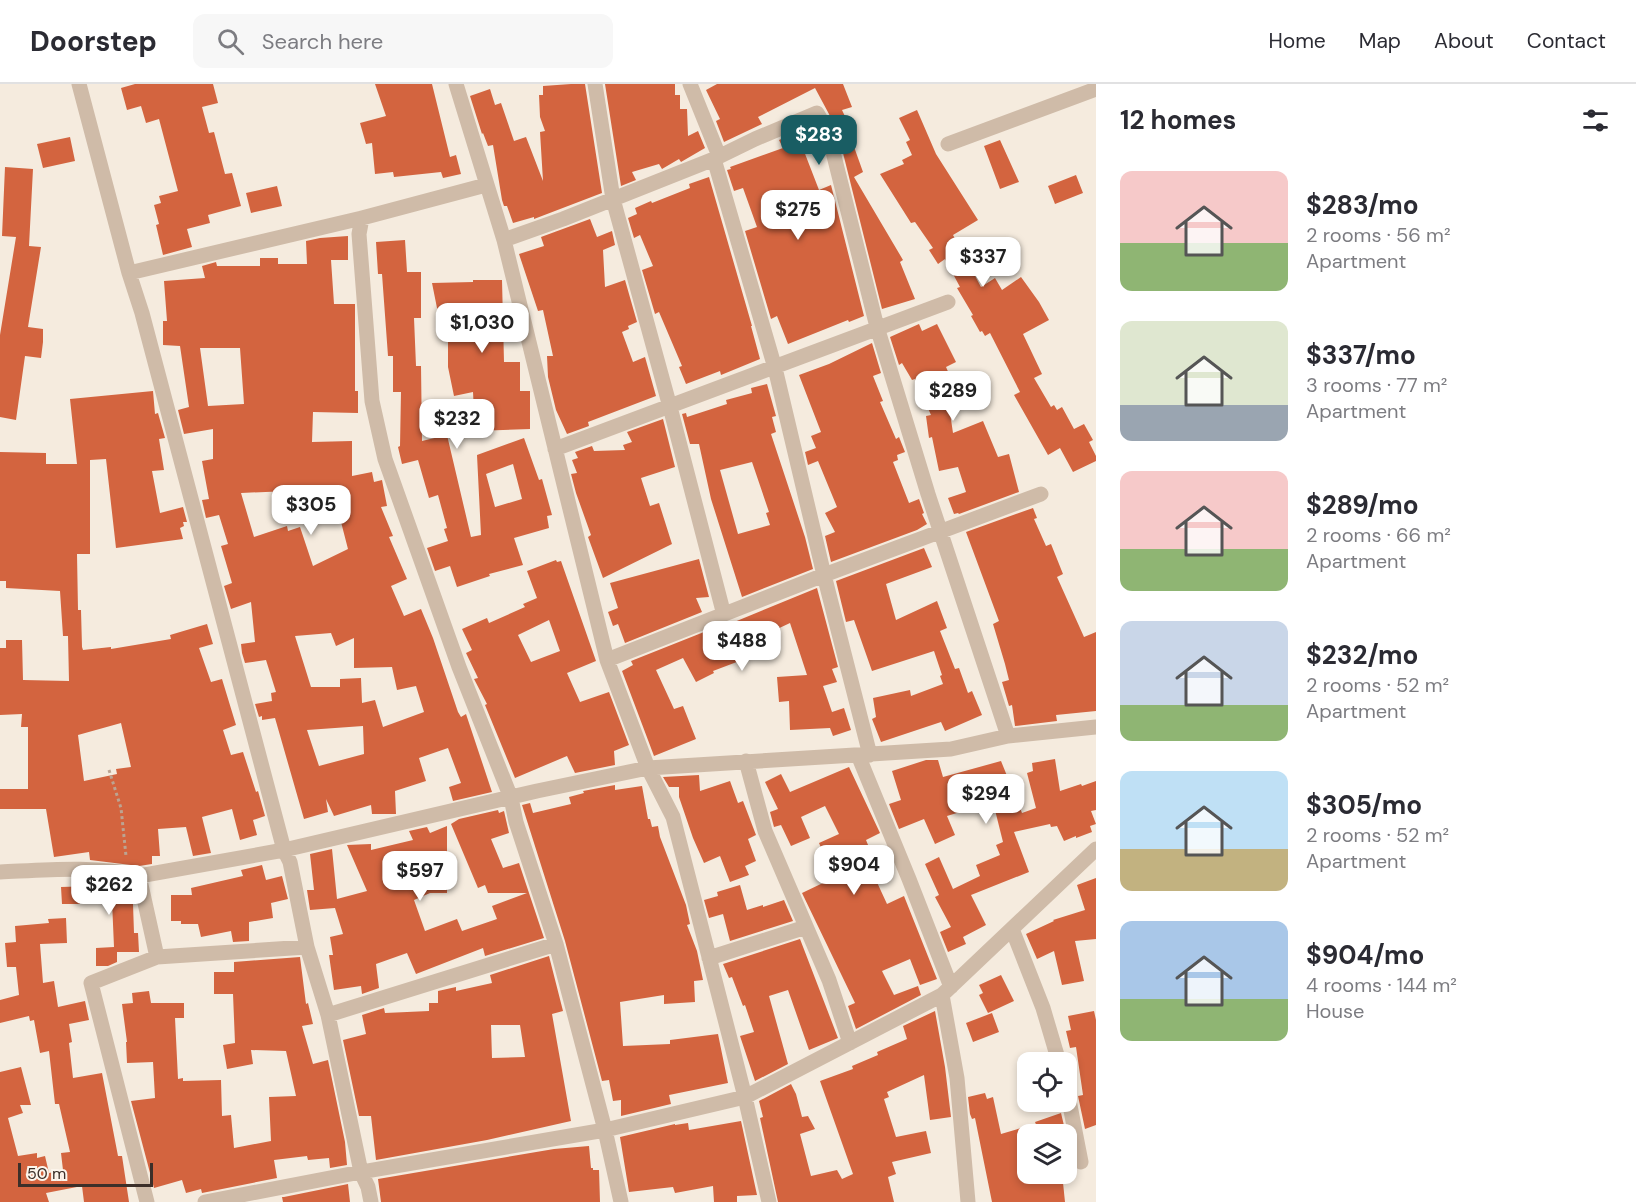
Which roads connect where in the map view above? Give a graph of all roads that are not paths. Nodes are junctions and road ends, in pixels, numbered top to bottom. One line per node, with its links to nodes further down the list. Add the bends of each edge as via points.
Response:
1 (79, 84): 12 (street)
2 (456, 84): 8 (street)
3 (595, 84): 9 (street)
4 (690, 84): 7 (street)
5 (1096, 89): 6 (street)
6 (948, 144)
7 (717, 157): 9 (street); 14 (street, via 817,113 828,132); 15 (street)
8 (486, 185): 10 (street); 11 (street)
9 (613, 199): 11 (street); 16 (street)
10 (362, 218): 12 (street); 28 (street, via 359,234 372,400 385,459 459,667)
11 (504, 240): 17 (street)
12 (129, 273): 30 (street)
13 (948, 302): 14 (street)
14 (877, 327): 15 (street); 19 (street)
15 (775, 368): 16 (street); 20 (street)
16 (670, 407): 17 (street); 21 (street)
17 (555, 449): 22 (street)
18 (1041, 495): 19 (street)
19 (940, 531): 20 (street); 24 (street)
20 (824, 575): 21 (street); 25 (street)
21 (724, 615): 22 (street)
22 (607, 660): 27 (street)
23 (1096, 727): 24 (street)
24 (1008, 736): 25 (street, via 951,749)
25 (864, 755): 26 (street); 39 (street)
26 (746, 761): 27 (street); 33 (street, via 765,831)
27 (648, 768): 28 (street); 38 (street, via 673,817)
28 (511, 798): 30 (street); 35 (street)
29 (1096, 849): 34 (street)
30 (284, 850): 32 (street); 36 (street, via 290,862)
31 (0, 872): 32 (street, via 65,869)
32 (133, 874): 37 (street)
33 (806, 927): 38 (street); 41 (street)
34 (1012, 929): 39 (street); 42 (street)
35 (556, 944): 40 (street); 45 (street)
36 (307, 947): 37 (street); 40 (street)
37 (158, 957): 48 (street, via 92,983)
38 (710, 958): 43 (street)
39 (947, 991): 41 (street); 53 (street)
40 (328, 1015): 47 (street)
41 (850, 1043): 43 (street)
42 (1056, 1052)
43 (745, 1097): 45 (street); 52 (street)
44 (1071, 1112): 46 (street)
45 (605, 1130): 47 (street); 51 (street)
46 (1081, 1162)
47 (361, 1172): 49 (street); 50 (street)
48 (147, 1202)
49 (205, 1202)
50 (371, 1202)
51 (621, 1202)
52 (769, 1202)
53 (968, 1202)

